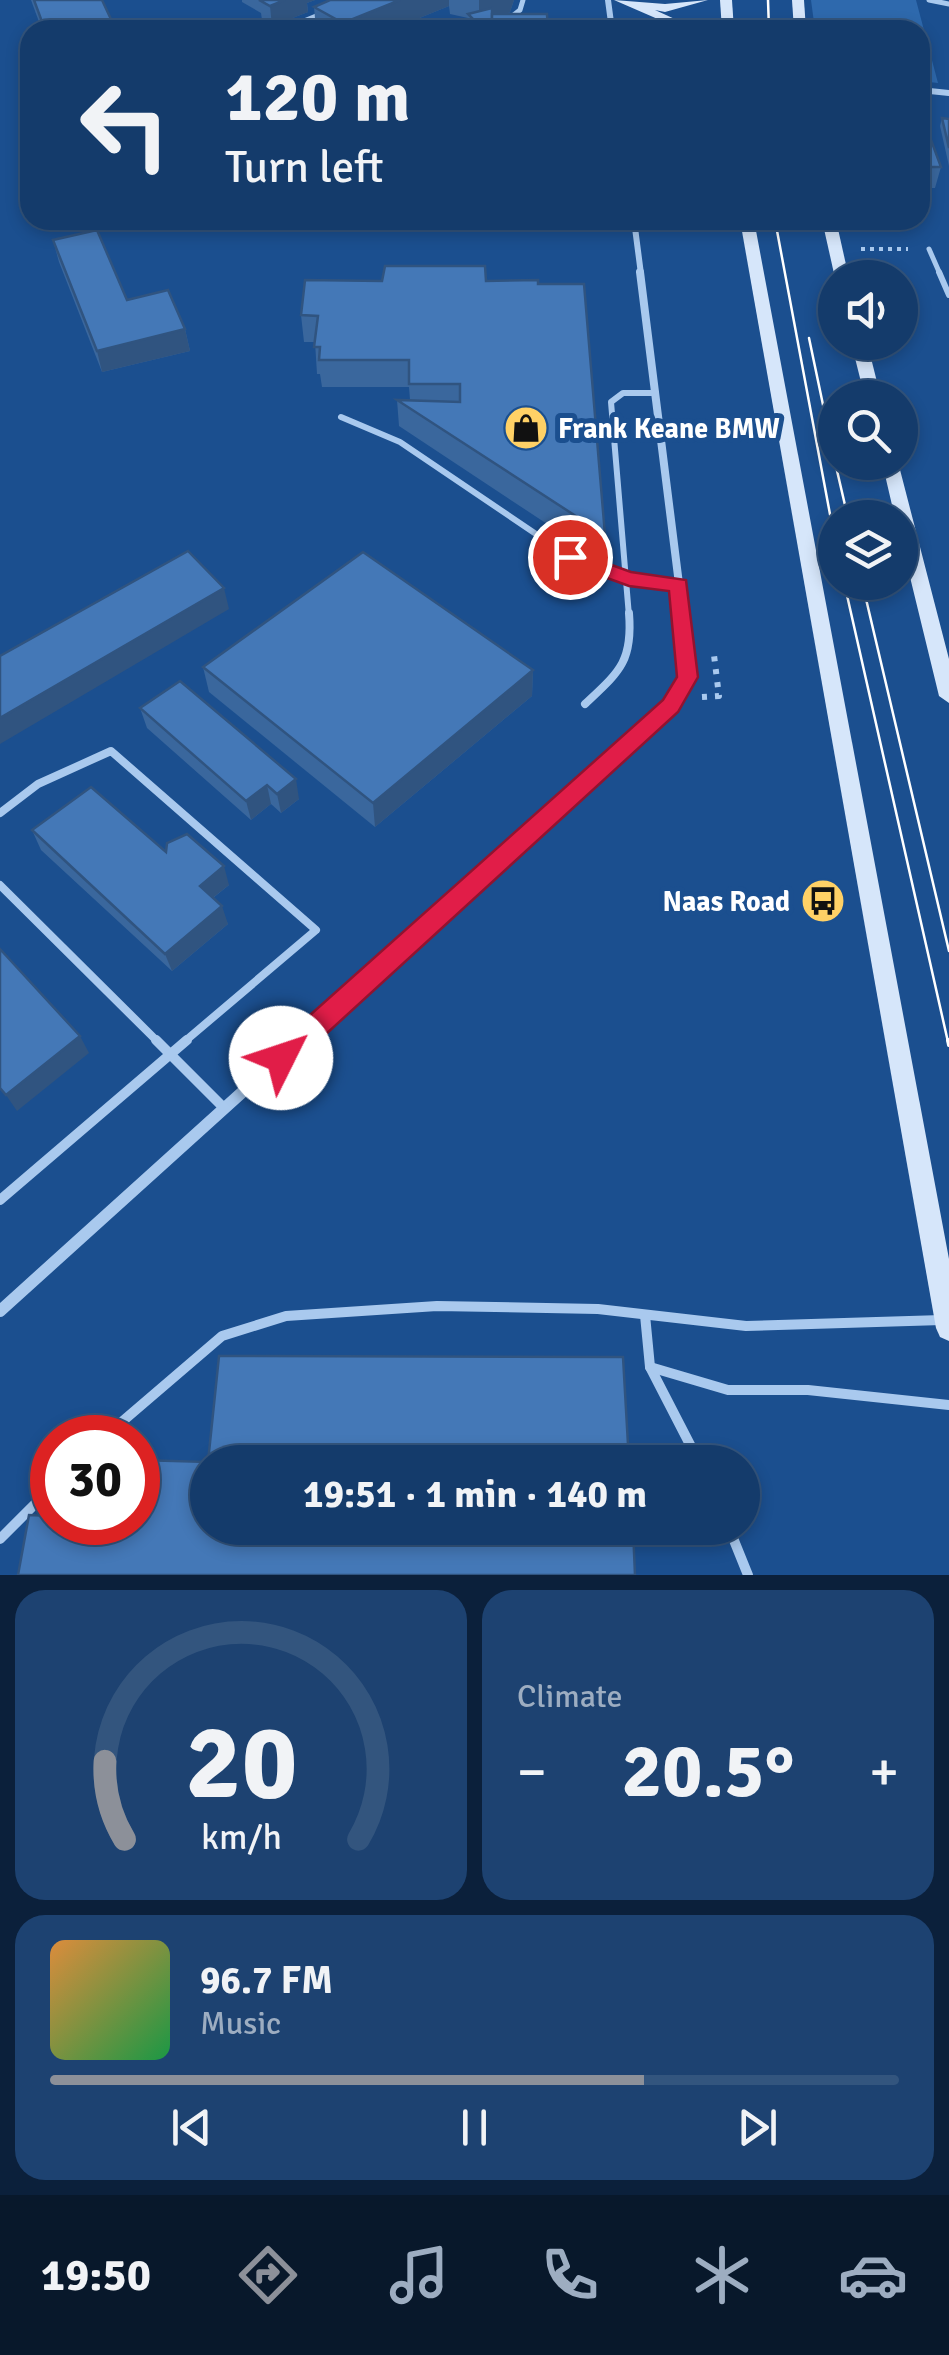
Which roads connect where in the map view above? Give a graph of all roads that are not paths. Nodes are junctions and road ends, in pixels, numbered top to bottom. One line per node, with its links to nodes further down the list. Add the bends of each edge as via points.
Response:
1 (522, 0): 8 (lane, via 520,10)
2 (702, 0): 4 (main road, via 665,8)
3 (929, 0): 5 (lane)
4 (624, 2): 9 (main road)
5 (949, 4)
6 (328, 11): 7 (lane)
7 (306, 20)
8 (502, 20)
9 (668, 20)
10 (635, 230): 16 (street)
11 (749, 230): 30 (main road)
12 (831, 230): 14 (main road)
13 (930, 249): 15 (lane)
14 (838, 260)
15 (949, 294)
16 (656, 393): 19 (lane, via 623,393 612,402); 20 (street)
17 (341, 417): 19 (lane, via 400,442 570,557)
18 (895, 480): 21 (main road)
19 (629, 579): 20 (lane); 22 (lane, via 631,642 620,670)
20 (679, 585): 26 (street, via 687,677 671,706)
21 (949, 696)
22 (584, 704)
23 (0, 813): 25 (lane, via 38,784 111,751 316,930)
24 (0, 885): 25 (lane)
25 (171, 1055): 26 (lane); 27 (lane)
26 (224, 1108): 28 (street)
27 (0, 1200)
28 (0, 1311)
29 (646, 1315): 30 (lane, via 746,1326); 31 (lane); 33 (lane, via 437,1306 286,1316 222,1336)
30 (948, 1324)
31 (650, 1366): 32 (lane, via 728,1390 808,1390); 34 (lane)
32 (949, 1406)
33 (130, 1415)
34 (690, 1445)
35 (30, 1509): 36 (lane)
36 (0, 1539)
37 (736, 1545): 38 (lane)
38 (748, 1575)

